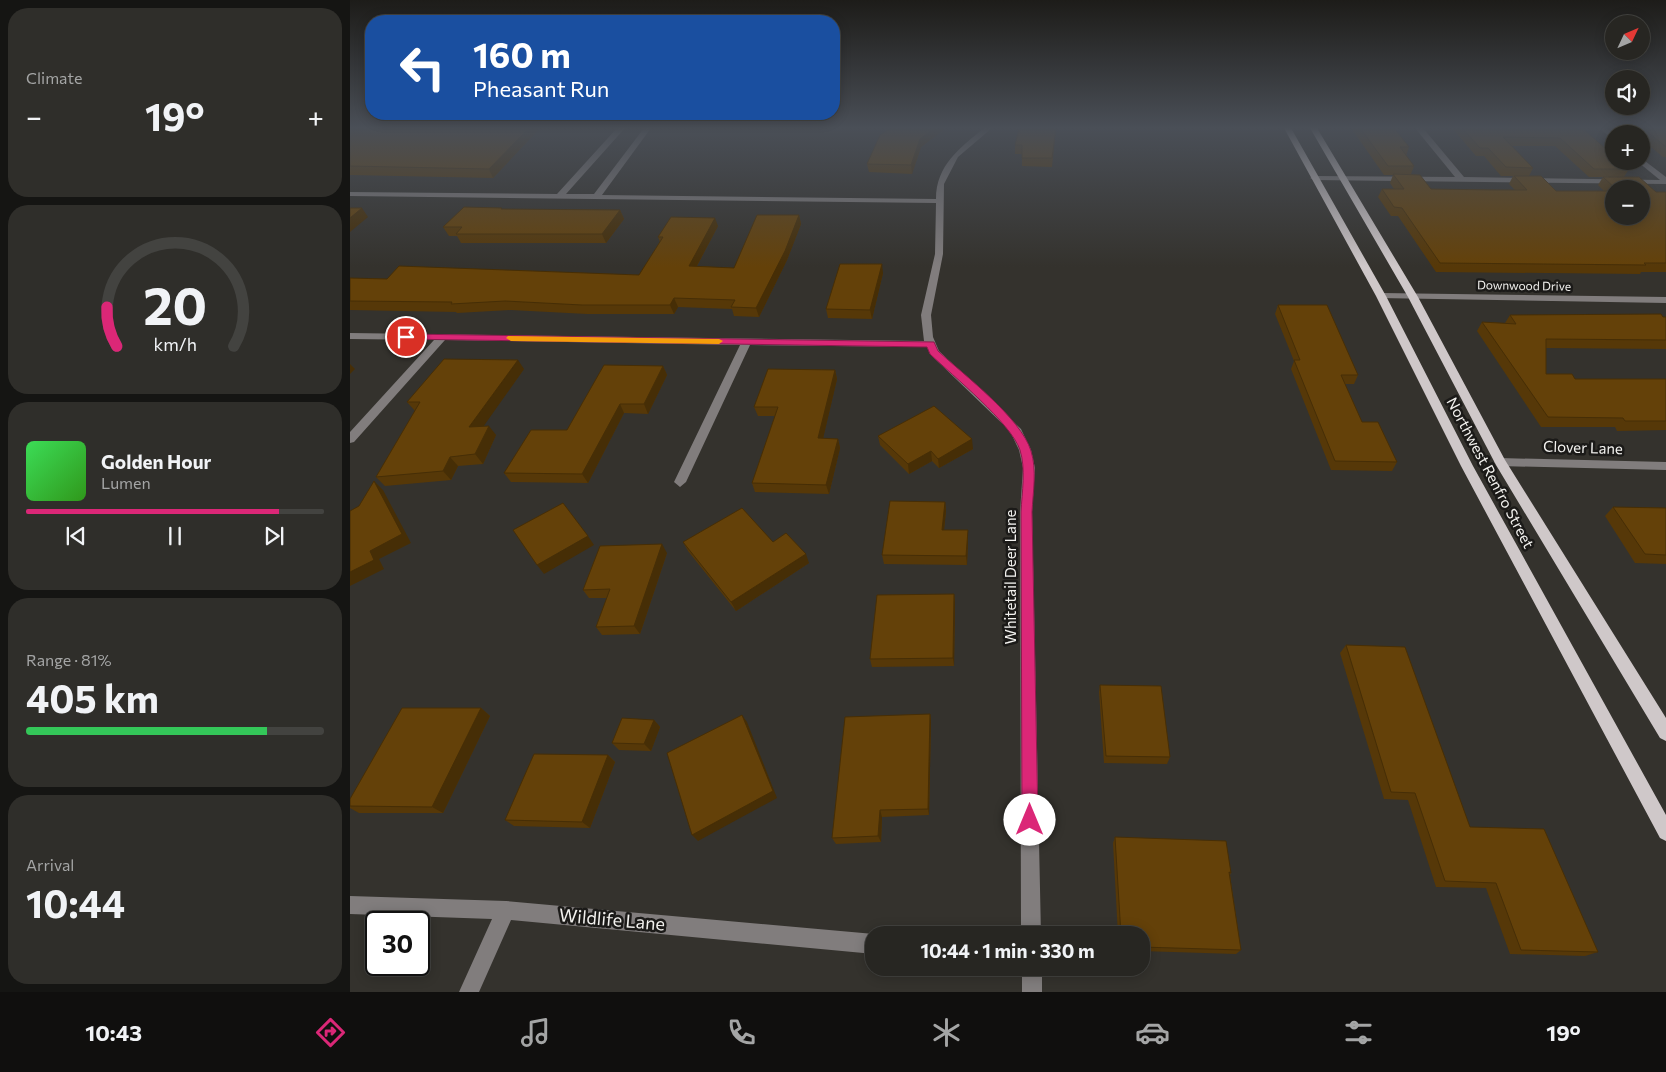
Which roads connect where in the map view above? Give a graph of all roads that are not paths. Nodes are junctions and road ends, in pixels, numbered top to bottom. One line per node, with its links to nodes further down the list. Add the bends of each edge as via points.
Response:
1 (579, 174): 12 (street)
2 (613, 174): 13 (street)
3 (944, 174): 14 (street, via 940,184)
4 (1312, 174): 7 (main road, Northwest Renfro Street)
5 (1340, 174): 8 (main road, Northwest Renfro Street)
6 (1457, 174): 9 (street)
7 (1314, 178): 8 (street); 15 (main road, Northwest Renfro Street)
8 (1342, 178): 9 (street); 16 (main road, Northwest Renfro Street)
9 (1461, 179): 10 (street)
10 (1666, 182)
11 (350, 194): 12 (street)
12 (560, 196): 13 (street)
13 (596, 197): 14 (street)
14 (940, 201): 21 (street, via 939,254 926,315)
15 (1381, 296): 16 (street, Downwood Drive); 27 (main road, Northwest Renfro Street, via 1467,466)
16 (1413, 297): 17 (street, Downwood Drive); 23 (main road, Northwest Renfro Street)
17 (1666, 300)
18 (350, 336): 19 (street)
19 (443, 337): 20 (street); 22 (street)
20 (746, 342): 21 (street); 25 (street)
21 (930, 344): 30 (street, Whitetail Deer Lane, via 934,352 1015,429 1026,450 1029,468 1026,512)
22 (350, 439)
23 (1500, 462): 24 (street, Clover Lane); 26 (main road, Northwest Renfro Street)
24 (1666, 466)
25 (680, 482)
26 (1666, 733)
27 (1666, 832)
28 (350, 905): 29 (street, Wildlife Lane)
29 (506, 910): 31 (street, Wildlife Lane); 33 (street)
30 (1031, 926)
31 (865, 943)
32 (1032, 976): 34 (street)
33 (469, 992)
34 (1032, 992)

